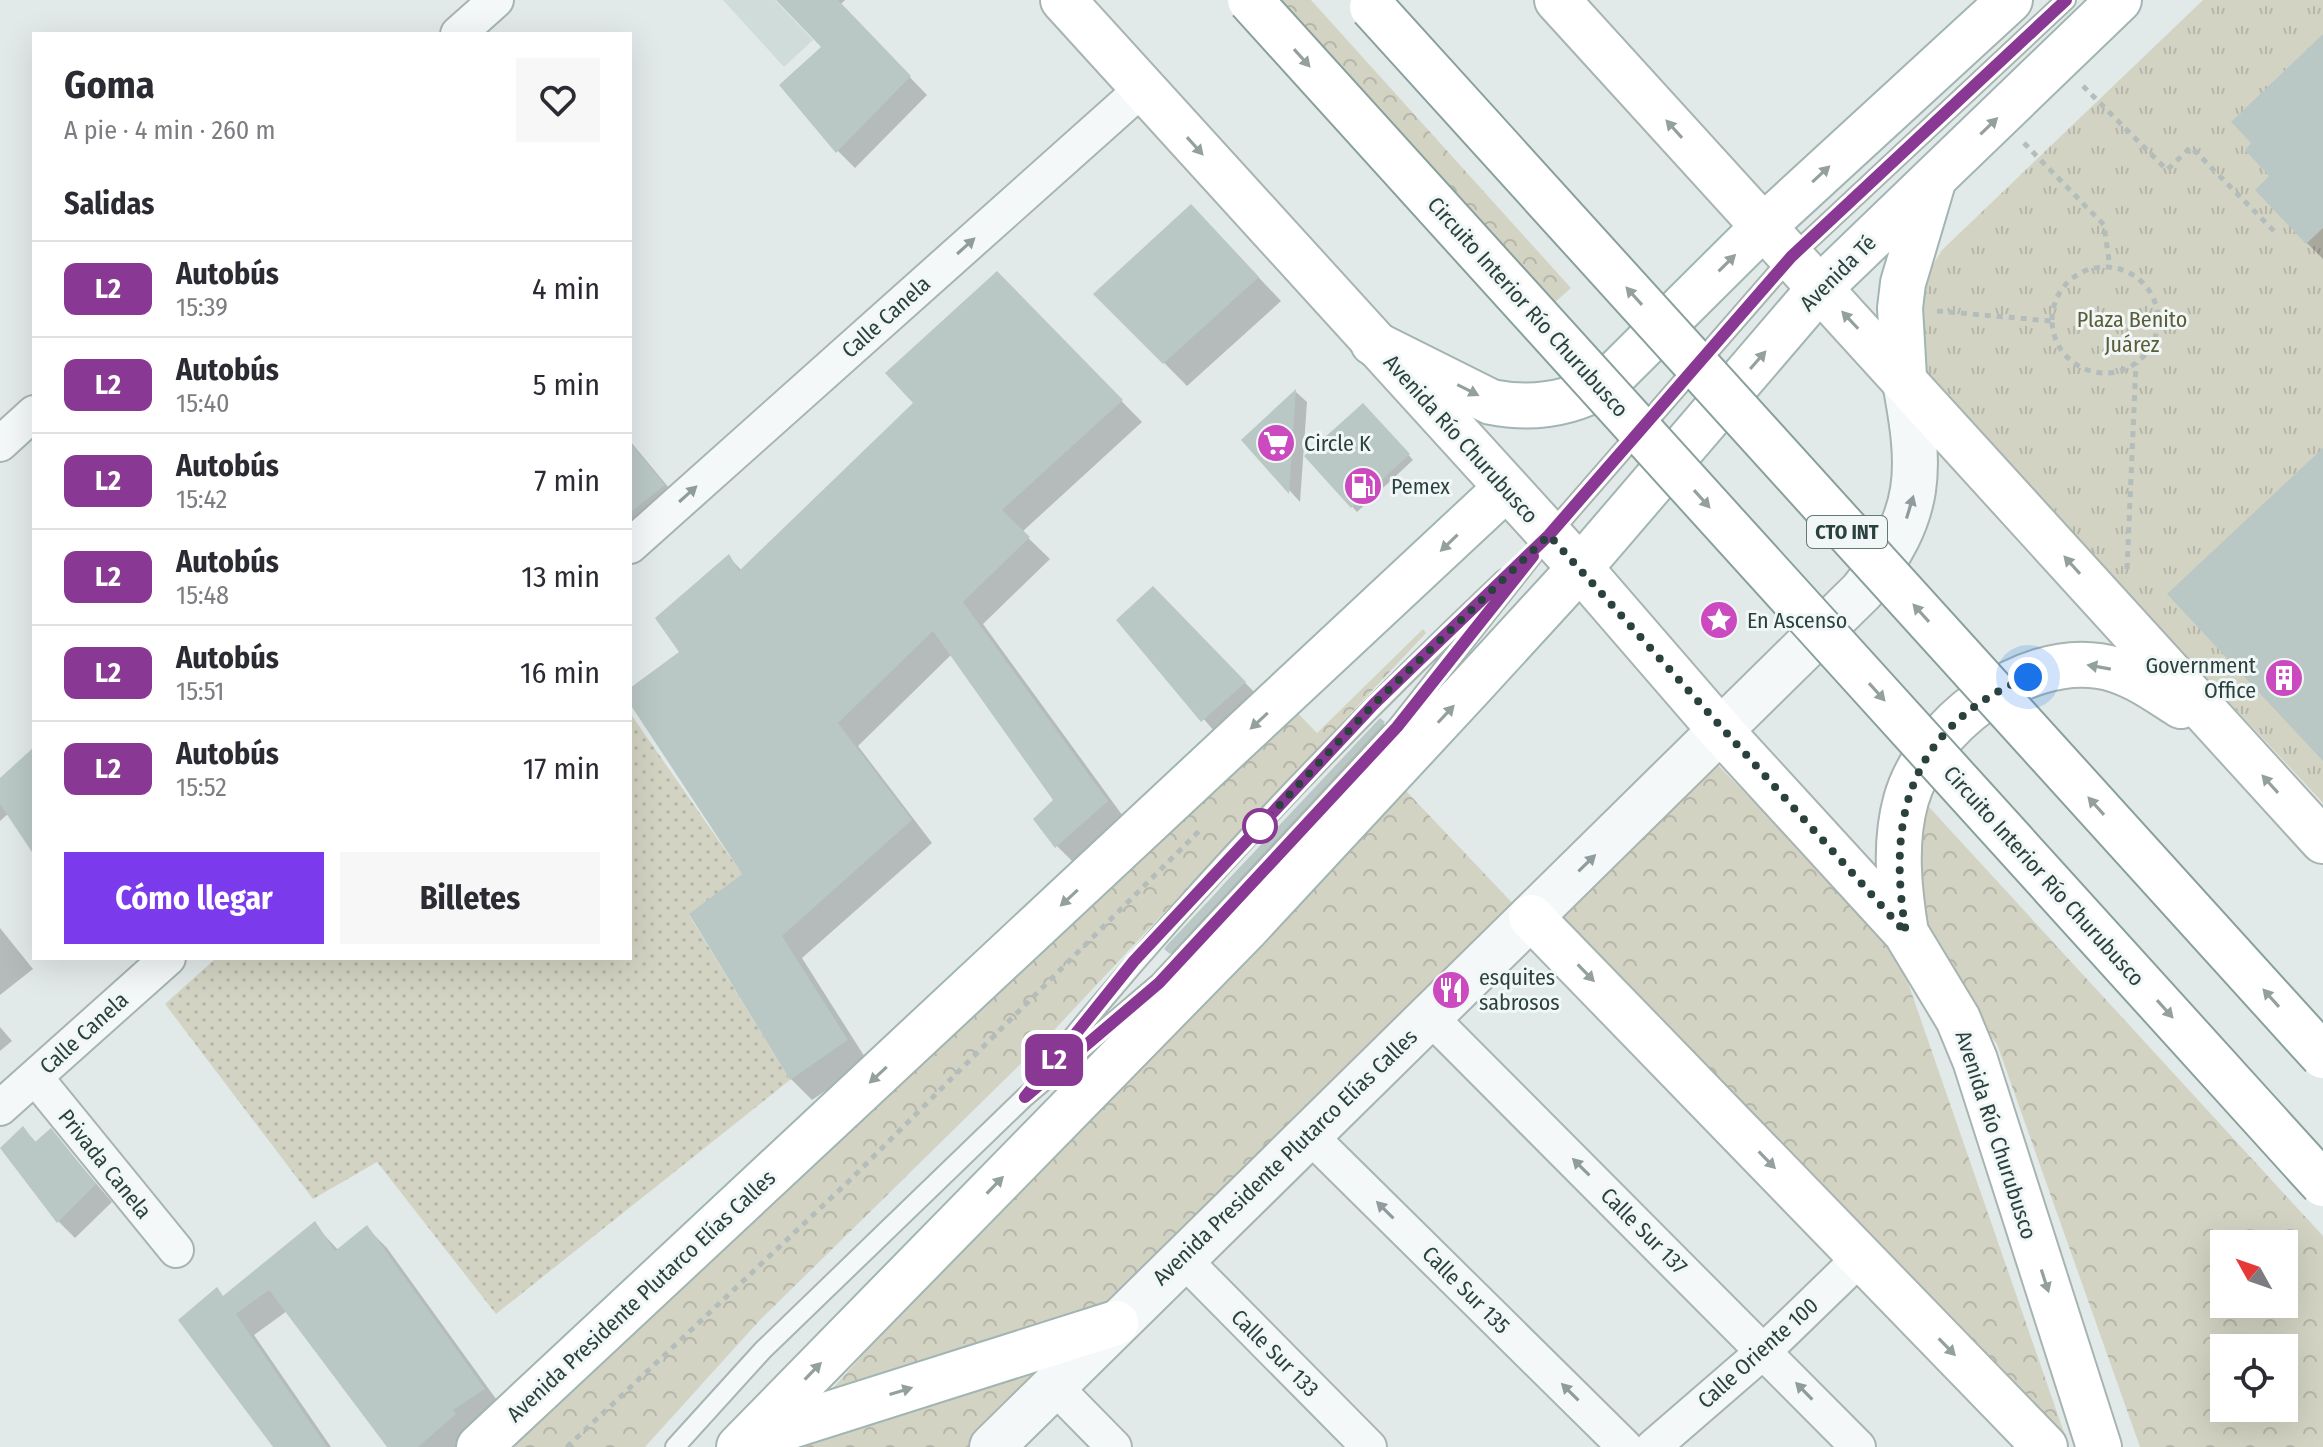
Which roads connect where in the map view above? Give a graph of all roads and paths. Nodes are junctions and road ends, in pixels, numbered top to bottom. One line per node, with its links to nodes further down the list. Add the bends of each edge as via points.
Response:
1 (496, 0): 9 (street)
2 (1063, 0): 11 (main road, Avenida Río Churubusco)
3 (1250, 0): 42 (main road, Circuito Interior Río Churubusco, one-way to 42, bridge)
4 (1557, 0): 15 (main road, one-way to 4)
5 (2010, 0): 15 (main road, Avenida Té, one-way to 5)
6 (2066, 0): 15 (lane)
7 (2119, 0): 10 (main road, Avenida Té)
8 (1372, 7): 37 (main road, CTO INT, one-way to 8, bridge)
9 (460, 32)
10 (2057, 60): 12 (main road, Avenida Té); 14 (path, via 2167,170 2191,147)
11 (1143, 88): 19 (main road, Avenida Río Churubusco, one-way to 19); 26 (street, Calle Canela, one-way to 11)
12 (1999, 116): 13 (main road, Avenida Té, one-way to 12); 16 (path, via 2104,225)
13 (1933, 180): 15 (main road, Avenida Té); 17 (main road)
14 (2276, 233)
15 (1791, 257): 19 (main road, one-way to 15, via 1491,402 1530,406 1569,400 1605,384); 21 (main road, one-way to 15); 25 (lane); 27 (main road, Avenida Té, one-way to 15)
16 (2110, 268): 18 (path, via 2074,276 2057,296); 20 (path, via 2124,269 2145,284 2157,307 2157,332)
17 (1900, 308): 18 (path); 21 (main road)
18 (2051, 321): 20 (path, via 2057,346 2075,365 2099,374)
19 (1373, 343): 24 (main road, Avenida Río Churubusco)
20 (2136, 362): 28 (path)
21 (1904, 377): 28 (main road, one-way to 21); 30 (street, Avenida Presidente Plutarco Elías Calles, one-way to 21, via 1886,561 1913,499 1916,470)
22 (32, 415): 23 (street)
23 (0, 444)
24 (1505, 489): 25 (main road, Avenida Río Churubusco); 50 (main road, Avenida Presidente Plutarco Elías Calles, one-way to 50)
25 (1549, 535): 27 (main road, Avenida Río Churubusco); 39 (lane, via 1330,751 1134,961); 39 (lane, via 1397,727 1170,972)
26 (632, 544)
27 (1580, 568): 30 (main road, Avenida Río Churubusco); 49 (main road, one-way to 27, via 1247,928)
28 (2124, 623): 29 (main road)
29 (2218, 726): 32 (main road, one-way to 29); 34 (main road, one-way to 34, via 2126,674 2101,666 2074,663 2042,671 1987,699 1926,758 1906,799 1899,866)
30 (1721, 731): 33 (street, Avenida Presidente Plutarco Elías Calles, one-way to 30); 34 (main road, Avenida Río Churubusco)
31 (1205, 825): 51 (path, via 847,1183)
32 (2323, 841)
33 (1531, 917): 36 (street, Avenida Presidente Plutarco Elías Calles); 44 (main road, one-way to 44)
34 (1906, 933): 60 (main road, Avenida Río Churubusco, one-way to 60, via 1958,1019 1975,1060)
35 (166, 960): 38 (street, Calle Canela)
36 (1429, 1016): 41 (street, Avenida Presidente Plutarco Elías Calles); 47 (street, Calle Sur 137, one-way to 36)
37 (2323, 1056)
38 (35, 1077): 40 (street, Calle Canela); 43 (street, Privada Canela)
39 (1025, 1097): 52 (lane, via 763,1350)
40 (0, 1108)
41 (1307, 1133): 45 (street, Avenida Presidente Plutarco Elías Calles); 56 (street, Calle Sur 135, one-way to 41)
42 (2323, 1184)
43 (176, 1250)
44 (1861, 1257): 47 (street, Calle Oriente 100); 59 (main road, one-way to 59)
45 (1182, 1258): 46 (street, Avenida Presidente Plutarco Elías Calles); 55 (street, Calle Sur 133)
46 (1116, 1323): 48 (street, Avenida Presidente Plutarco Elías Calles); 49 (main road, one-way to 46)
47 (1764, 1351): 57 (street, Calle Oriente 100); 58 (street, Calle Sur 137, one-way to 47)
48 (1055, 1387): 53 (street, Avenida Presidente Plutarco Elías Calles); 54 (street)
49 (743, 1443)
50 (479, 1447)
51 (567, 1447)
52 (675, 1447)
53 (992, 1447)
54 (1114, 1447)
55 (1369, 1447)
56 (1625, 1447)
57 (1653, 1447)
58 (1858, 1447)
59 (2045, 1447)
60 (2099, 1447)

